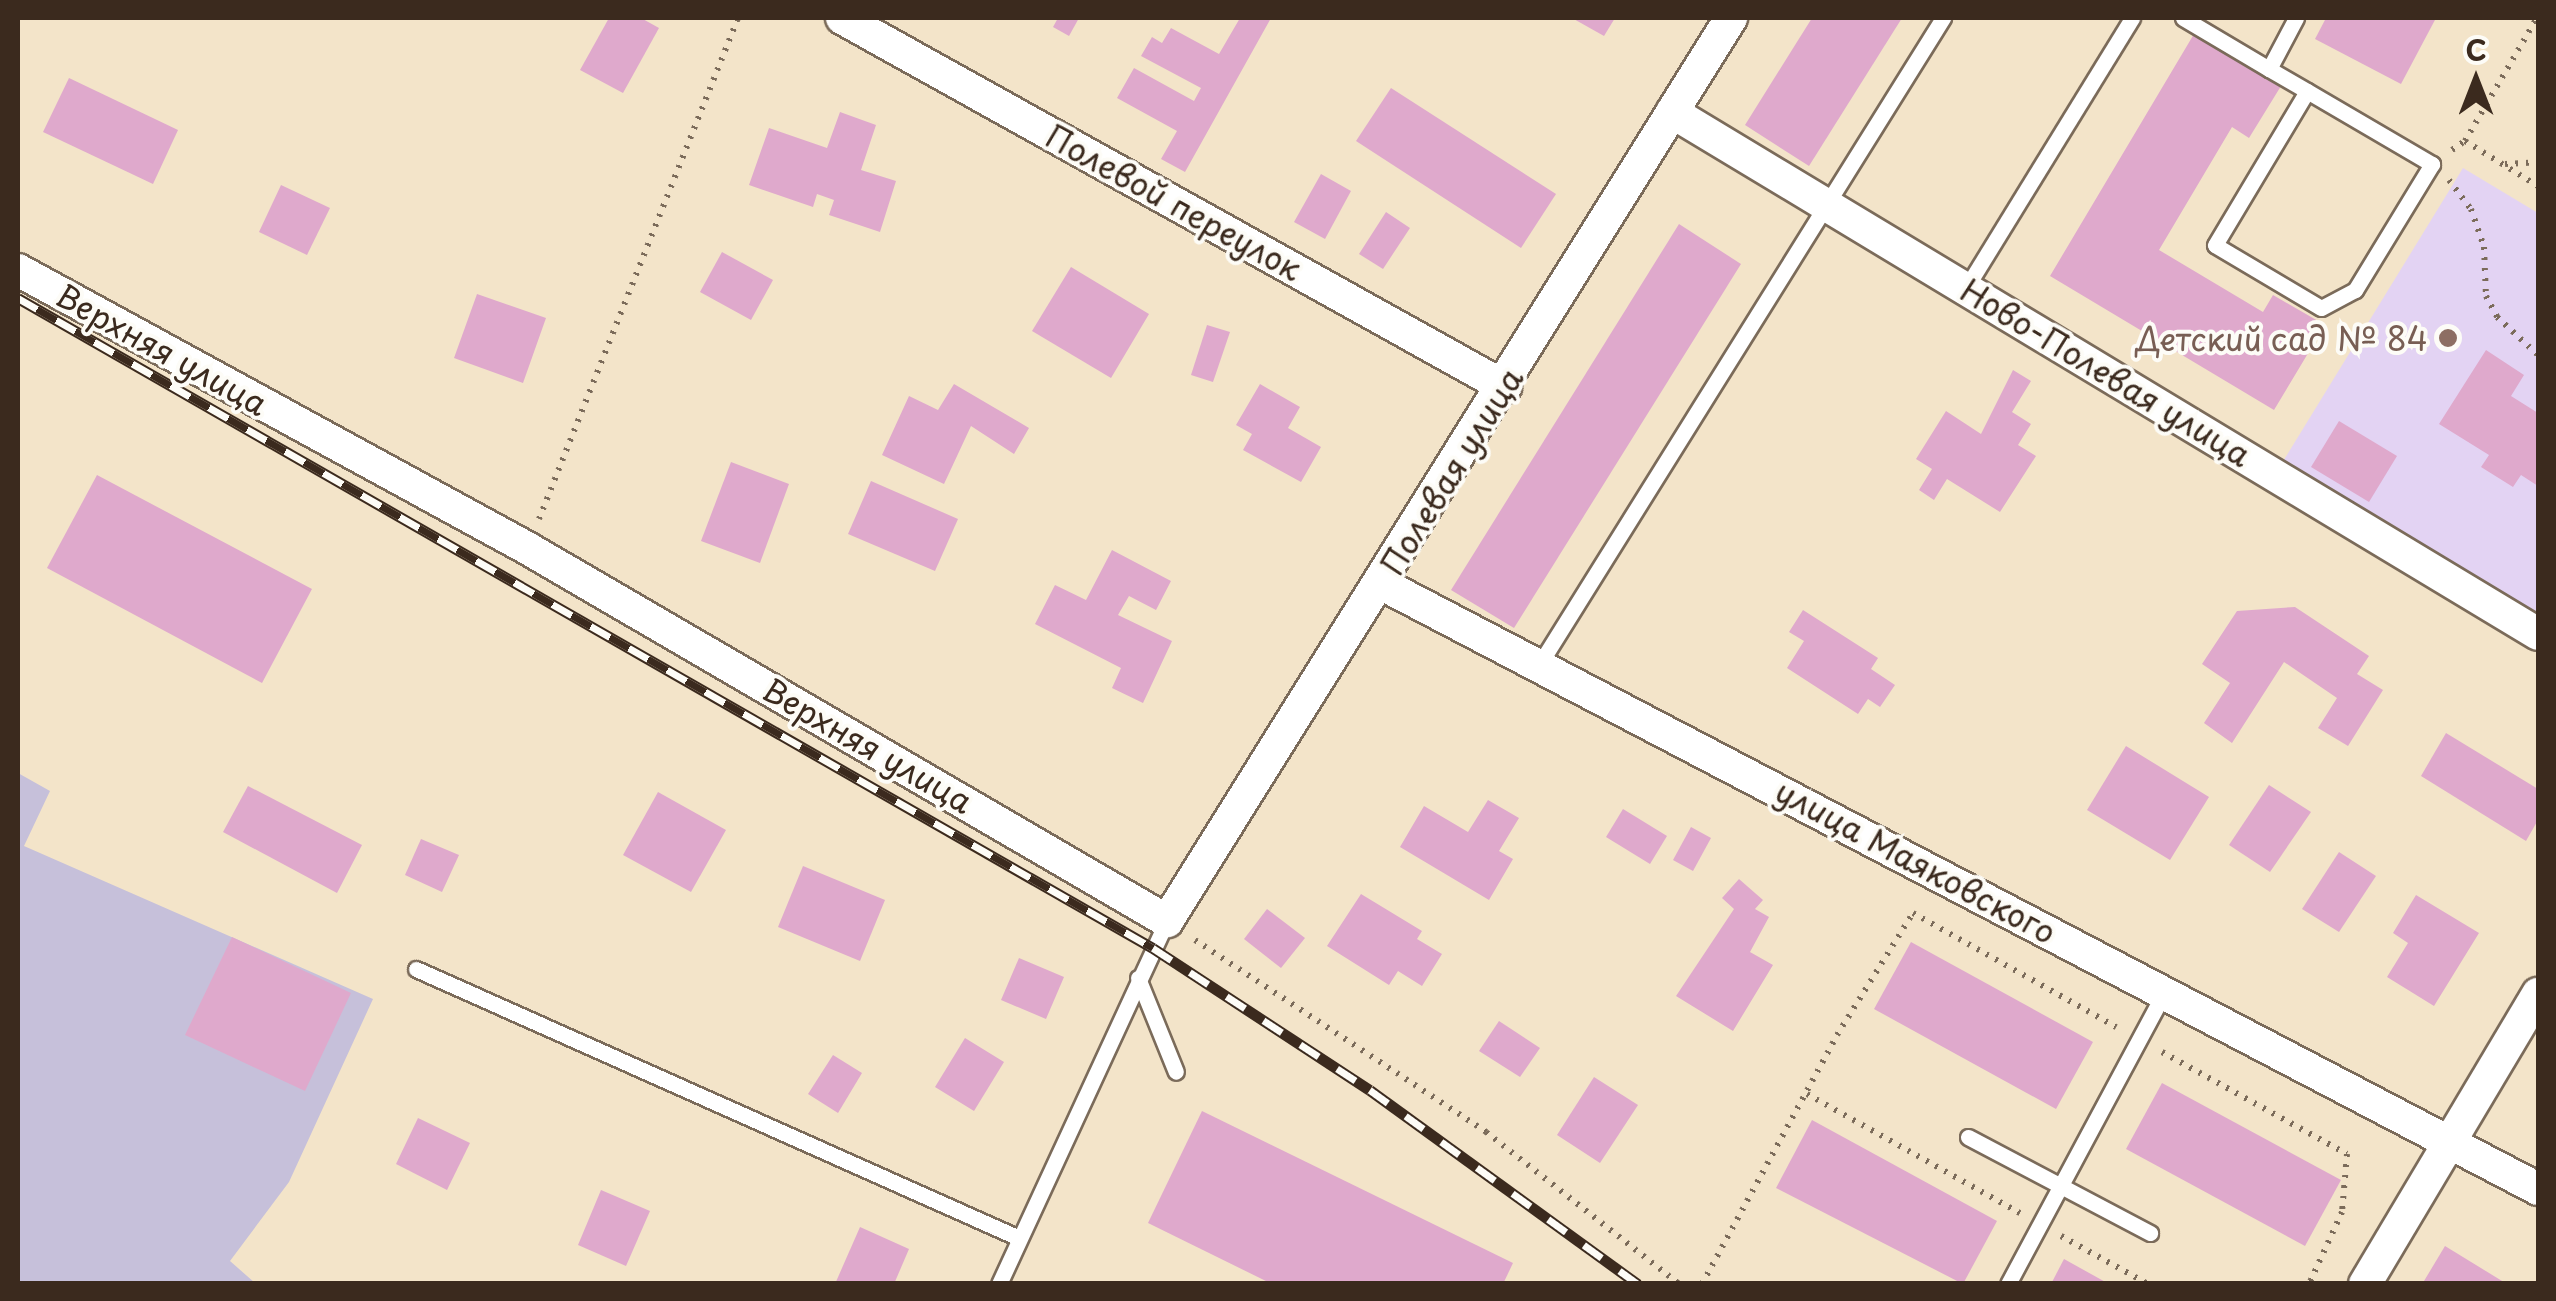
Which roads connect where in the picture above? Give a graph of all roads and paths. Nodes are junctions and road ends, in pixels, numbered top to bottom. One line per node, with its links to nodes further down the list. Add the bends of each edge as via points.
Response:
1 (738, 18): 22 (path)
2 (842, 18): 21 (street, Полевой переулок)
3 (1731, 18): 11 (street, Полевая улица)
4 (1943, 18): 17 (lane)
5 (2132, 18): 19 (lane)
6 (2183, 18): 9 (lane)
7 (2296, 18): 9 (lane)
8 (2537, 18): 12 (path)
9 (2268, 69): 10 (lane)
10 (2306, 91): 14 (lane); 14 (lane, via 2215,245 2320,308 2355,290)
11 (1672, 112): 17 (street, Ново-Полевая улица); 21 (street, Полевая улица)
12 (2465, 141): 14 (path); 15 (path)
13 (2538, 162): 15 (path)
14 (2432, 164): 20 (path, via 2471,209 2484,247 2486,296 2497,317)
15 (2503, 164): 16 (path)
16 (2538, 186)
17 (1824, 202): 19 (street, Ново-Полевая улица); 25 (lane)
18 (18, 270): 22 (street, Верхняя улица)
19 (1966, 288): 24 (street, Ново-Полевая улица)
20 (2538, 356)
21 (1505, 387): 23 (street, Полевая улица)
22 (527, 548): 27 (street, Верхняя улица)
23 (1380, 584): 25 (street, улица Маяковского); 27 (street, Полевая улица)
24 (2538, 634)
25 (1539, 665): 30 (street, улица Маяковского)
26 (1913, 913): 33 (path)
27 (1167, 921): 29 (lane); 43 (path, via 1486,1132)
28 (416, 969): 41 (lane)
29 (1138, 978): 32 (lane); 41 (lane, via 1120,1034)
30 (2165, 992): 35 (street, улица Маяковского); 37 (lane, via 2135,1037)
31 (2538, 994): 35 (street)
32 (1176, 1072)
33 (1807, 1094): 39 (path); 44 (path)
34 (1968, 1137): 37 (lane)
35 (2452, 1140): 38 (street, улица Маяковского); 48 (street)
36 (2348, 1154): 47 (path, via 2342,1212)
37 (2062, 1184): 39 (lane); 40 (lane)
38 (2538, 1189)
39 (2040, 1224): 45 (lane); 46 (path)
40 (2150, 1232)
41 (1019, 1238): 42 (lane)
42 (999, 1284)
43 (1679, 1284)
44 (1702, 1284)
45 (2008, 1284)
46 (2148, 1284)
47 (2309, 1284)
48 (2365, 1284)

